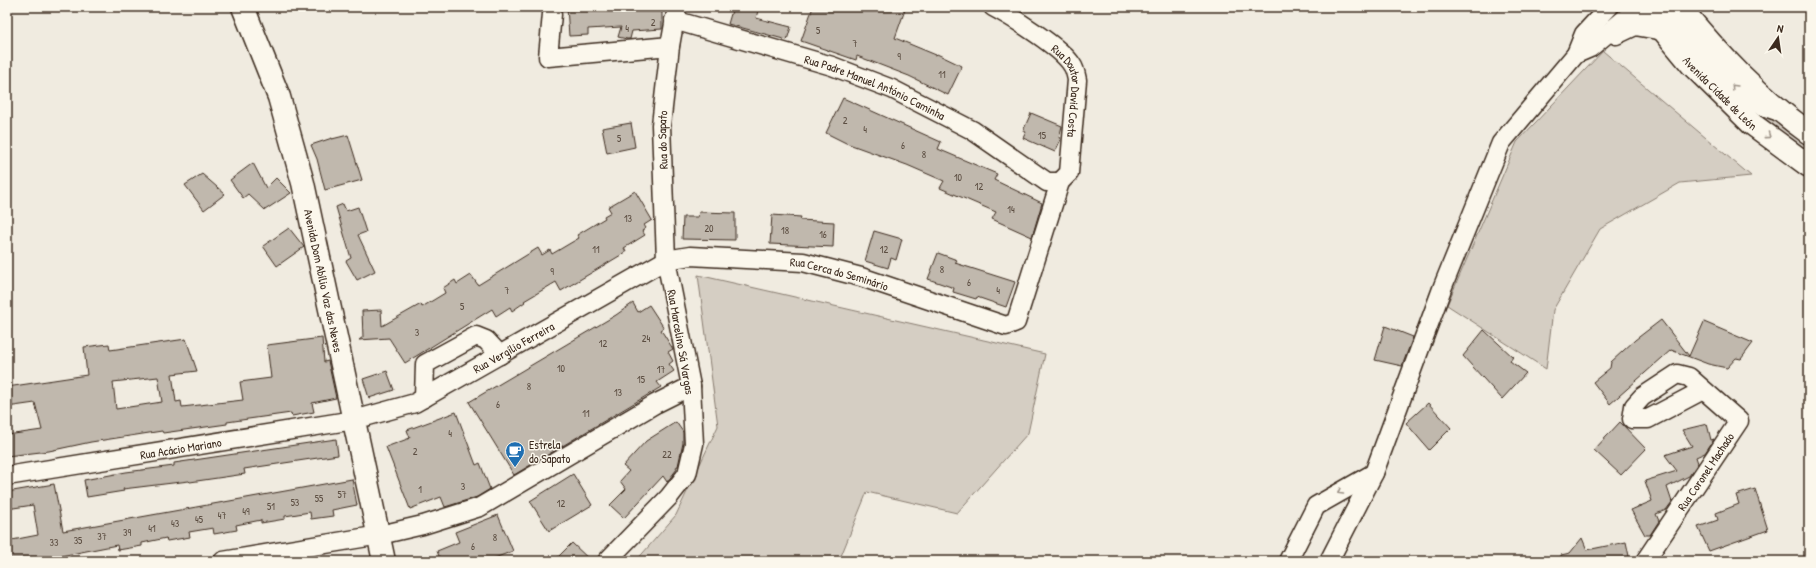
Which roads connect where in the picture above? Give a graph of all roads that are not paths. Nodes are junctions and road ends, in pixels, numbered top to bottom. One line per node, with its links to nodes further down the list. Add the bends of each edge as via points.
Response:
1 (243, 7): 24 (street, Avenida Dom Abílio Vaz das Neves, via 279,97 303,183)
2 (993, 7): 17 (street, Rua Doutor David Costa, via 1062,53 1073,66 1077,80 1069,173)
3 (1609, 7): 12 (street)
4 (1622, 7): 12 (street)
5 (1636, 7): 12 (street, via 1634,12)
6 (1644, 7): 11 (street, Avenida Cidade de León)
7 (1662, 7): 14 (street, one-way to 7, via 1760,105 1741,94)
8 (1680, 7): 14 (street, via 1715,50)
9 (552, 14): 13 (street, via 548,57)
10 (676, 14): 13 (street, Rua do Sapato); 17 (street, Rua Padre Manuel António Caminha, via 832,66 892,89 972,130 1047,182)
11 (1663, 30): 12 (street, via 1635,26 1603,44); 16 (street, Avenida Cidade de León, one-way to 16, via 1692,65 1752,124)
12 (1583, 45): 25 (street, via 1500,143 1443,286)
13 (670, 46): 18 (street, Rua do Sapato, via 661,125)
14 (1780, 112): 15 (street)
15 (1809, 133)
16 (1809, 166)
17 (1060, 182): 19 (street, Rua Doutor David Costa, via 1016,322)
18 (666, 260): 19 (street, Rua Cerca do Seminário, via 690,256 803,262 861,277); 20 (street, Rua Vergílio Ferreira); 21 (street, Rua Marcelino Sá Vargas)
19 (1006, 326)
20 (500, 355): 23 (street, Rua Vergílio Ferreira); 23 (street, via 486,340 476,336 425,364)
21 (691, 386): 27 (street, via 648,408 480,507); 30 (street, Rua Marcelino Sá Vargas, via 694,444 687,474 669,497)
22 (1703, 390): 33 (street, Rua Coronel Machado, via 1739,422)
23 (424, 398): 24 (street, Rua Vergílio Ferreira, via 415,403)
24 (354, 420): 26 (street, Rua Acácio Mariano); 27 (street, Avenida Dom Abílio Vaz das Neves)
25 (1374, 473): 31 (street, one-way to 31, via 1316,506); 32 (street)
26 (7, 476)
27 (380, 535): 28 (street); 29 (street, Avenida Dom Abílio Vaz das Neves)
28 (223, 561)
29 (384, 561)
30 (607, 561)
31 (1288, 561)
32 (1329, 561)
33 (1645, 561)

